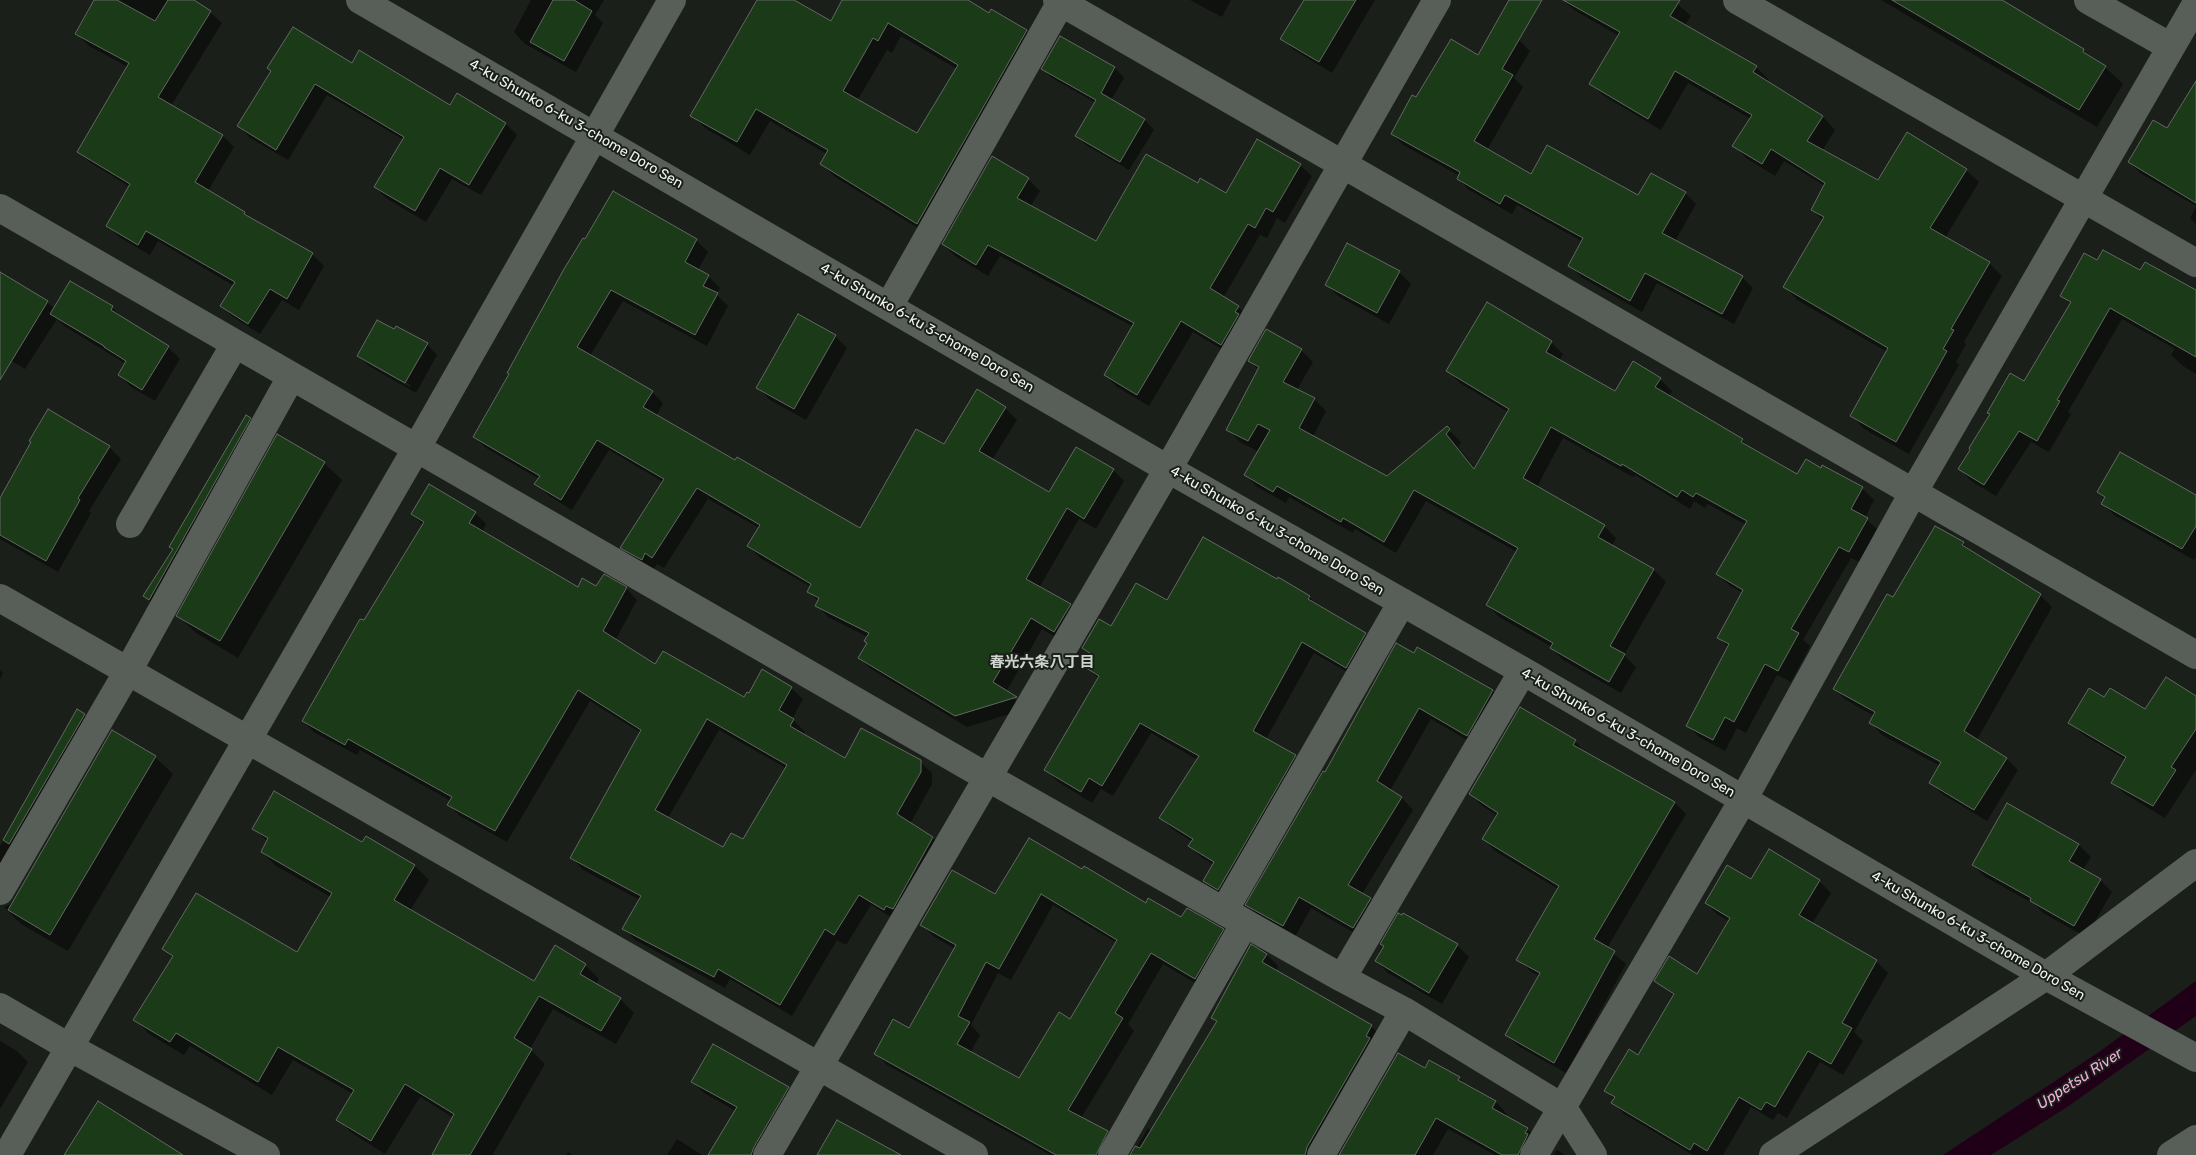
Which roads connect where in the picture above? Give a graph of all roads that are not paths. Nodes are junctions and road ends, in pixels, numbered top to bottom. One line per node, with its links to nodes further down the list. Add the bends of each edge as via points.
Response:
1 (360, 0): 9 (street, 4-ku Shunko 6-ku 3-chome Doro Sen)
2 (672, 0): 9 (street)
3 (1437, 0): 10 (street)
4 (1737, 0): 11 (street)
5 (2088, 0): 8 (street)
6 (1059, 1): 10 (street); 14 (street)
7 (2196, 4): 8 (street)
8 (2171, 48): 11 (street)
9 (594, 134): 14 (street, 4-ku Shunko 6-ku 3-chome Doro Sen); 17 (street)
10 (1344, 164): 18 (street); 19 (street)
11 (2084, 197): 13 (street); 19 (street)
12 (0, 208): 15 (street)
13 (2196, 263)
14 (890, 306): 18 (street, 4-ku Shunko 6-ku 3-chome Doro Sen)
15 (234, 344): 16 (street); 20 (street)
16 (291, 377): 17 (street); 24 (street)
17 (416, 448): 26 (street); 27 (street)
18 (1168, 469): 22 (street, 4-ku Shunko 6-ku 3-chome Doro Sen); 27 (street)
19 (1913, 493): 23 (street); 28 (street)
20 (130, 524)
21 (0, 598): 24 (street)
22 (1402, 602): 25 (street, 4-ku Shunko 6-ku 3-chome Doro Sen); 31 (street)
23 (2196, 655)
24 (128, 671): 26 (street); 30 (street)
25 (1522, 671): 28 (street, 4-ku Shunko 6-ku 3-chome Doro Sen); 33 (street)
26 (246, 740): 36 (street); 38 (street)
27 (988, 776): 31 (street); 38 (street)
28 (1743, 800): 32 (street, 4-ku Shunko 6-ku 3-chome Doro Sen); 39 (street)
29 (2196, 863): 32 (street)
30 (0, 891)
31 (1234, 917): 33 (street); 45 (street)
32 (2046, 976): 37 (street, 4-ku Shunko 6-ku 3-chome Doro Sen); 49 (street)
33 (1342, 978): 35 (street)
34 (0, 1007): 36 (street)
35 (1404, 1011): 39 (street); 46 (street)
36 (69, 1047): 41 (street); 42 (street)
37 (2196, 1058)
38 (818, 1065): 43 (street); 44 (street)
39 (1563, 1108): 47 (street); 48 (street)
40 (2196, 1139): 50 (street)
41 (7, 1155)
42 (266, 1155)
43 (767, 1155)
44 (974, 1155)
45 (1112, 1155)
46 (1322, 1155)
47 (1534, 1155)
48 (1593, 1155)
49 (1773, 1155)
50 (2171, 1155)

